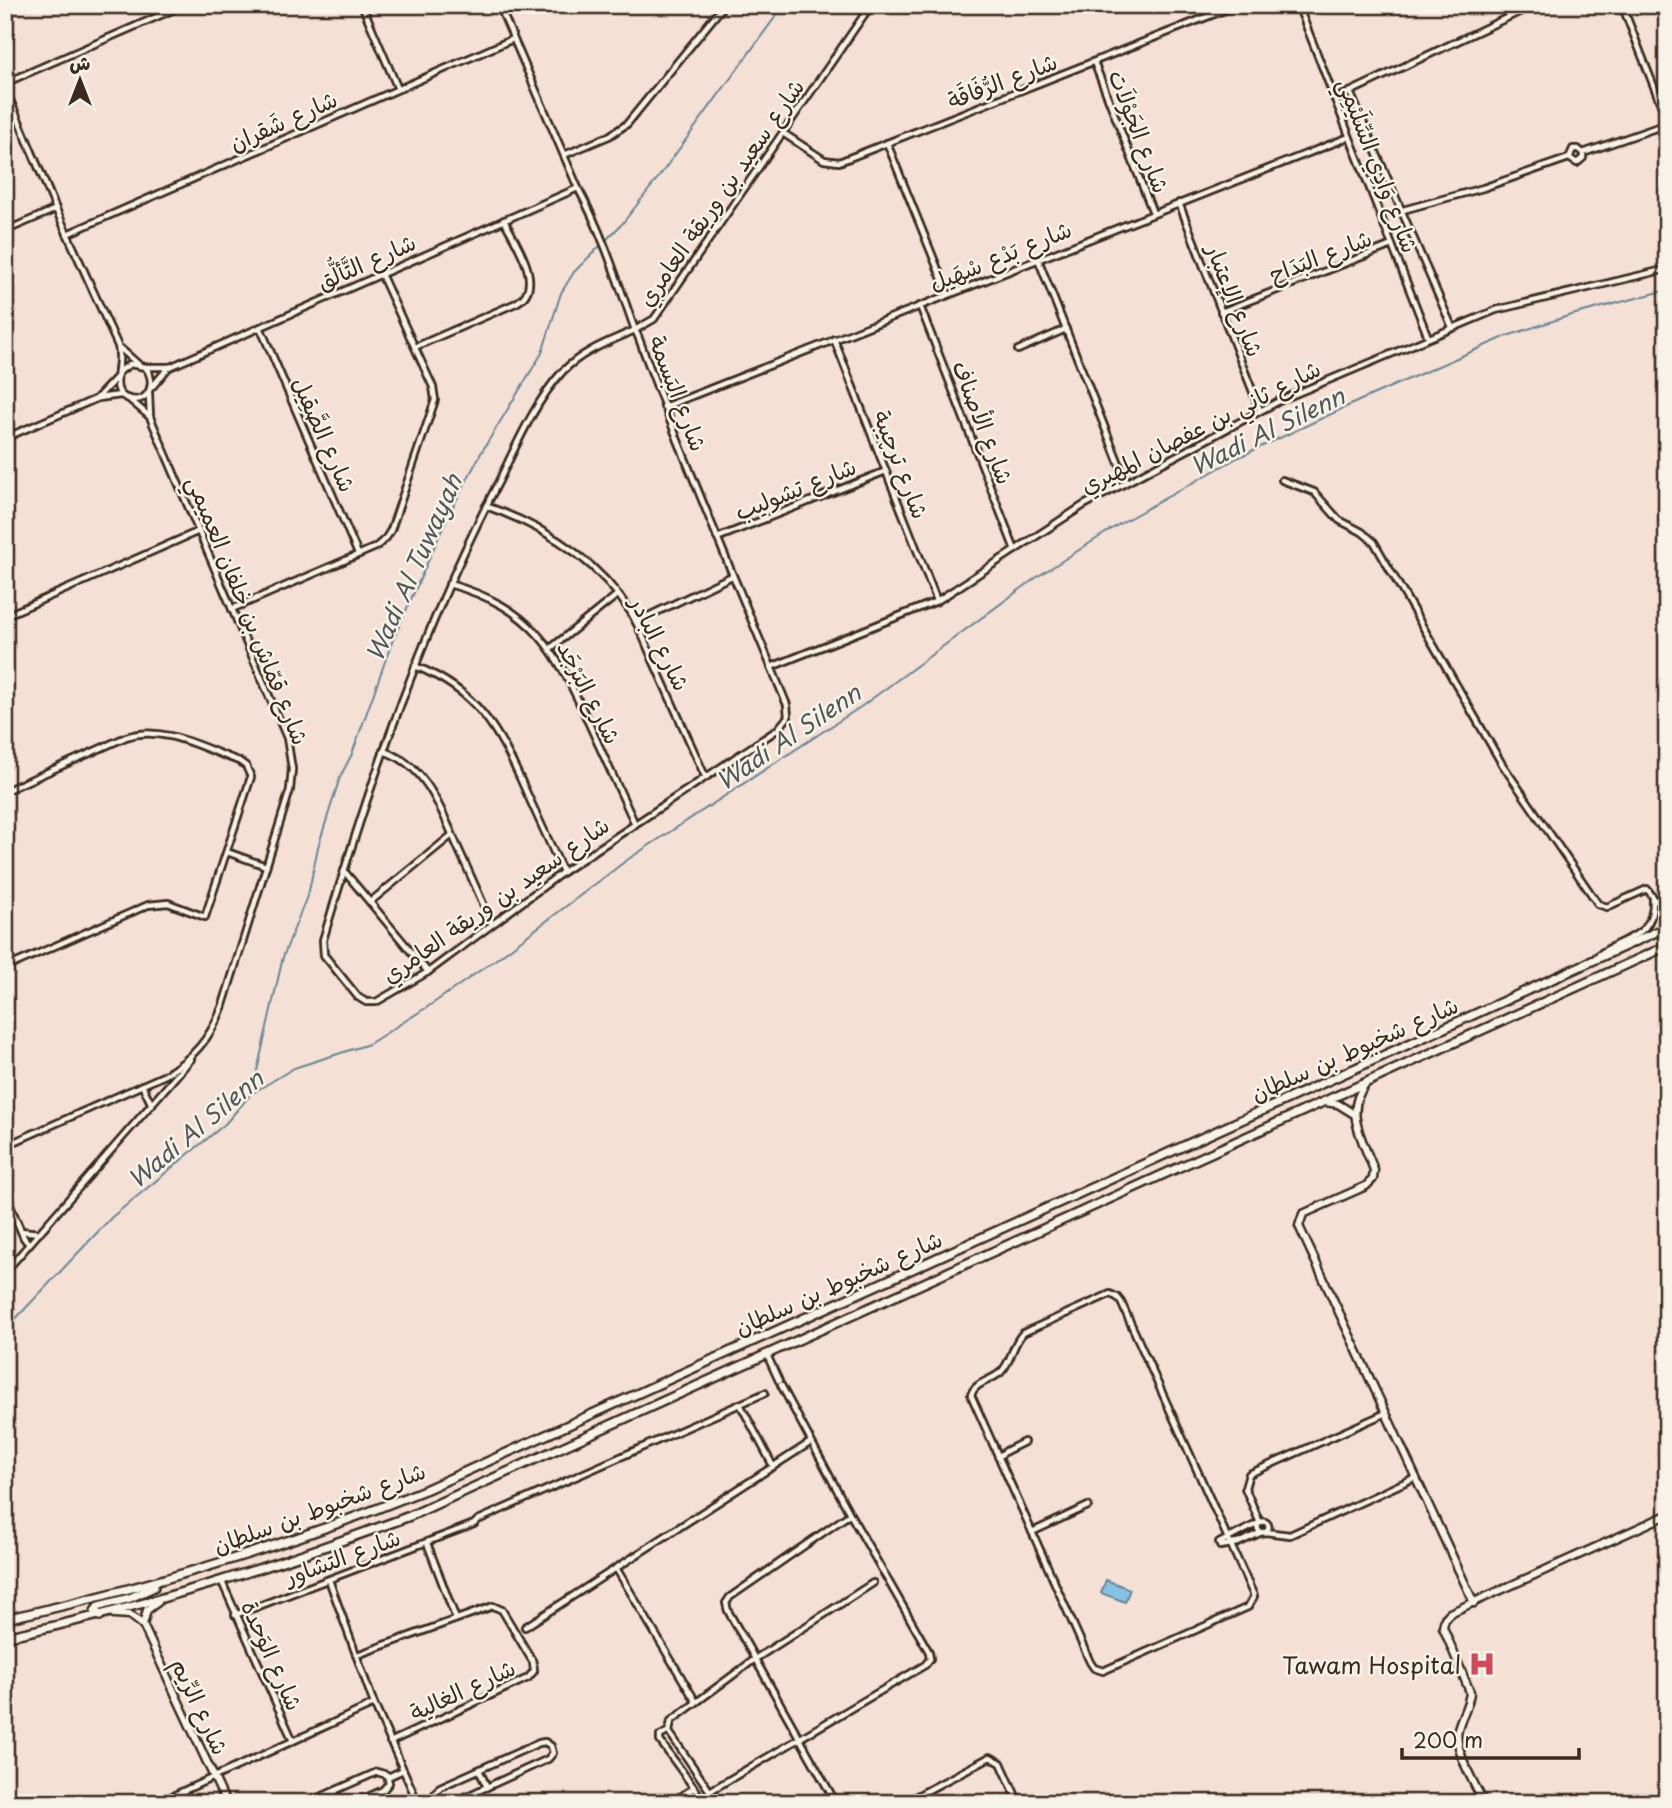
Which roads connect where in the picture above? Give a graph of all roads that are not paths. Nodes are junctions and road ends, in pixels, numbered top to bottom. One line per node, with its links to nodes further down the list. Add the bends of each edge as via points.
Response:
1 (184, 5): 12 (street)
2 (362, 5): 13 (street)
3 (499, 5): 10 (street, شارع البَسمة)
4 (724, 5): 21 (street, via 627,124)
5 (871, 5): 17 (street, شارع سعيد بن وريقة العامري)
6 (1237, 5): 11 (street, شارع الرُّفَاقَة)
7 (1298, 5): 15 (street, شارع وَادِي السِّلَيْمِي)
8 (1534, 5): 14 (street)
9 (1622, 5): 16 (street)
10 (513, 38): 13 (street, شارع شَقران); 21 (street, شارع البَسمة)
11 (1094, 62): 19 (street, شارع الرُّفَاقَة); 27 (street, شارع الجَوْلاَت)
12 (5, 85): 25 (street)
13 (398, 89): 30 (street, شارع شَقران)
14 (1350, 92): 15 (street); 26 (street)
15 (1335, 99): 18 (street, شارع وَادِي السِّلَيْمِي)
16 (1667, 122): 20 (street)
17 (783, 133): 19 (street, شارع الرُّفَاقَة, via 829,162); 40 (street, شارع سعيد بن وريقة العامري, via 658,313)
18 (1349, 137): 24 (street, شارع بَدْع سْهَيل); 31 (street, شارع وَادِي السِّلَيْمِي)
19 (887, 143): 35 (street)
20 (1583, 153): 22 (street, via 1573,149); 22 (street, via 1580,162)
21 (564, 155): 23 (street, شارع البَسمة)
22 (1569, 158): 26 (street)
23 (578, 188): 28 (street, شارع التَّألُّق); 40 (street, شارع البَسمة)
24 (1179, 203): 27 (street, شارع بَدْع سْهَيل); 37 (street, شارع الإعتبار)
25 (56, 209): 29 (street); 30 (street)
26 (1404, 211): 39 (street)
27 (1153, 213): 32 (street, شارع بَدْع سْهَيل)
28 (504, 220): 34 (street, شارع التَّألُّق); 45 (street, via 529,274 528,293 516,303)
29 (5, 232)
30 (67, 234): 44 (street)
31 (1392, 245): 37 (street, شارع البَدَاح); 42 (street, شارع وَادِي السِّلَيْمِي)
32 (1038, 259): 35 (street, شارع بَدْع سْهَيل); 41 (street)
33 (1667, 269): 39 (street, شارع ثاني بن عفصان المهيري, via 1508,306)
34 (382, 274): 38 (street, شارع التَّألُّق); 45 (street)
35 (948, 294): 36 (street, شارع بَدْع سْهَيل)
36 (920, 306): 43 (street, شارع بَدْع سْهَيل); 66 (street, شارع الأصناف)
37 (1221, 312): 57 (street, شارع الإعتبار)
38 (260, 327): 49 (street, شارع التَّألُّق); 67 (street, شارع الصَّقِيل)
39 (1452, 327): 42 (street, شارع ثاني بن عفصان المهيري)
40 (635, 330): 56 (street, شارع البَسمة); 63 (street, شارع سعيد بن وريقة العامري, via 593,348 561,374 526,428)
41 (1066, 330): 46 (street); 62 (street)
42 (1428, 337): 57 (street, شارع ثاني بن عفصان المهيري)
43 (834, 339): 56 (street, شارع بَدْع سْهَيل); 60 (street, شارع ترچيبة)
44 (118, 346): 47 (street); 50 (street)
45 (415, 347): 67 (street, via 434,391 434,409 389,535)
46 (1017, 349)
47 (138, 364): 48 (street); 50 (street)
48 (145, 367): 49 (street, شارع التَّألُّق); 52 (street, via 151,376)
49 (170, 367): 52 (street, شارع التَّألُّق)
50 (119, 372): 51 (street)
51 (116, 377): 53 (street); 54 (street)
52 (150, 390): 55 (street, via 142,398); 58 (street, شارع قمّاش بن خلفان العميمي)
53 (121, 395): 54 (street); 55 (street)
54 (98, 397): 59 (street)
55 (129, 399): 58 (street, شارع قمّاش بن خلفان العميمي)
56 (664, 407): 65 (street, شارع البَسمة)
57 (1260, 410): 62 (street, شارع ثاني بن عفصان المهيري)
58 (150, 417): 64 (street, شارع قمّاش بن خلفان العميمي)
59 (5, 438)
60 (886, 471): 65 (street, شارع تشوليب); 71 (street, شارع ترچيبة)
61 (1282, 480): 88 (street, via 1314,492 1339,520 1374,542 1502,764 1598,904 1607,907 1647,889)
62 (1126, 481): 66 (street, شارع ثاني بن عفصان المهيري)
63 (486, 506): 69 (street, شارع سعيد بن وريقة العامري); 70 (street, شارع البادر, via 558,540)
64 (199, 531): 72 (street, شارع قمّاش بن خلفان العميمي); 73 (street)
65 (717, 538): 68 (street, شارع البَسمة)
66 (1015, 550): 71 (street, شارع ثاني بن عفصان المهيري)
67 (359, 554): 72 (street)
68 (732, 576): 74 (street); 77 (street, شارع البَسمة)
69 (449, 584): 75 (street, شارع البَرْجَد, via 505,607); 76 (street, شارع سعيد بن وريقة العامري)
70 (617, 595): 74 (street, شارع البادر); 75 (street)
71 (937, 601): 77 (street, شارع ثاني بن عفصان المهيري)
72 (232, 609): 85 (street, شارع قمّاش بن خلفان العميمي, via 283,728 291,758 290,790)
73 (5, 616)
74 (636, 622): 80 (street, شارع البادر)
75 (551, 648): 82 (street, شارع البَرْجَد, via 567,673)
76 (415, 666): 79 (street, شارع سعيد بن وريقة العامري); 87 (street, via 456,687 489,718)
77 (771, 667): 78 (street, شارع البَسمة)
78 (788, 718): 80 (street, شارع سعيد بن وريقة العامري, via 777,730)
79 (383, 751): 83 (street, via 402,759 420,776); 86 (street, شارع سعيد بن وريقة العامري)
80 (705, 776): 82 (street, شارع سعيد بن وريقة العامري)
81 (5, 791): 84 (street, via 135,734 167,736 239,761 249,769 250,781)
82 (635, 824): 87 (street, شارع سعيد بن وريقة العامري)
83 (452, 835): 89 (street); 91 (street)
84 (227, 852): 85 (street); 95 (street, via 205,917 168,903 153,904)
85 (266, 866): 97 (street, شارع قمّاش بن خلفان العميمي, via 219,1017)
86 (344, 871): 89 (street); 96 (street, شارع سعيد بن وريقة العامري, via 322,945 327,960 366,1002 376,1002)
87 (563, 872): 91 (street, شارع سعيد بن وريقة العامري)
88 (1653, 897): 90 (street); 94 (street, via 1647,927)
89 (370, 902): 96 (street)
90 (1667, 909)
91 (492, 923): 96 (street, شارع سعيد بن وريقة العامري)
92 (1667, 927): 94 (main road, شارع شخبوط بن سلطان)
93 (1667, 946): 98 (main road, شارع شخبوط بن سلطان)
94 (1592, 961): 129 (main road, شارع شخبوط بن سلطان, via 447,1480 307,1536)
95 (5, 968)
96 (428, 972)
97 (195, 1052): 99 (street, شارع قمّاش بن خلفان العميمي, via 175,1069); 101 (street)
98 (1366, 1083): 100 (main road, شارع شخبوط بن سلطان); 102 (street)
99 (142, 1085): 101 (street); 103 (street, شارع قمّاش بن خلفان العميمي)
100 (1325, 1102): 102 (street); 109 (main road, شارع شخبوط بن سلطان)
101 (152, 1105): 106 (street)
102 (1354, 1114): 112 (street, via 1373,1179 1304,1214 1299,1226)
103 (5, 1146)
104 (5, 1194): 105 (street)
105 (21, 1231): 106 (street); 107 (street)
106 (39, 1233): 107 (street)
107 (29, 1244): 108 (street)
108 (5, 1272)
109 (767, 1355): 113 (street); 130 (main road, شارع شخبوط بن سلطان, via 411,1516)
110 (765, 1393): 111 (street, شارع التشاور)
111 (740, 1404): 116 (street); 125 (street, شارع التشاور)
112 (1387, 1413): 117 (street); 121 (street, via 1249,1474 1245,1488)
113 (811, 1442): 116 (street); 119 (street)
114 (1024, 1442): 115 (street)
115 (998, 1458): 123 (street); 124 (street, via 971,1398 973,1388 1000,1373 1026,1331 1114,1295)
116 (773, 1466): 127 (street)
117 (1416, 1477): 122 (street, via 1294,1533); 133 (street)
118 (1088, 1506): 123 (street)
119 (850, 1514): 142 (street, via 728,1598 726,1609); 146 (street, via 930,1659)
120 (1667, 1515): 133 (street)
121 (1261, 1522): 122 (street); 122 (street, via 1258,1529); 124 (street)
122 (1265, 1530): 124 (street)
123 (1032, 1532): 124 (street, via 1090,1662 1103,1671 1251,1604 1253,1591)
124 (1230, 1542): 126 (street)
125 (427, 1543): 128 (street, شارع التشاور); 137 (street)
126 (1219, 1545)
127 (616, 1568): 139 (street); 143 (street)
128 (329, 1580): 135 (street, شارع التشاور); 141 (street)
129 (164, 1581): 134 (main road, via 139,1595 97,1607 95,1611); 136 (main road, شارع شخبوط بن سلطان)
130 (222, 1582): 132 (main road, شارع شخبوط بن سلطان); 135 (street, شارع الوَحدة)
131 (873, 1583): 142 (street)
132 (161, 1600): 134 (main road, شارع شخبوط بن سلطان); 138 (street, via 147,1610)
133 (1474, 1603): 172 (street, via 1450,1613 1443,1624 1470,1692 1457,1743)
134 (104, 1615): 138 (street, via 130,1615); 140 (main road, شارع شخبوط بن سلطان)
135 (235, 1615): 147 (street, شارع الوَحدة)
136 (5, 1619)
137 (456, 1619): 141 (street, شارع الغالية); 148 (street, شارع الغالية, via 490,1606 499,1608 533,1662 532,1674)
138 (144, 1625): 151 (street, شارع الرِّيم)
139 (526, 1627)
140 (5, 1637)
141 (357, 1655): 144 (street)
142 (755, 1659): 143 (street); 146 (street)
143 (696, 1702): 145 (street, via 671,1721)
144 (374, 1704): 147 (street); 148 (street)
145 (669, 1731): 154 (street, via 660,1741); 156 (street)
146 (800, 1738): 156 (street); 169 (street)
147 (293, 1741): 151 (street)
148 (390, 1742): 149 (street)
149 (403, 1770): 152 (street); 163 (street)
150 (479, 1770): 153 (street); 153 (street, via 542,1742 553,1748 548,1759); 157 (street, via 438,1789)
151 (214, 1777): 158 (street); 159 (street, شارع الرِّيم)
152 (388, 1777): 155 (street, via 377,1772); 162 (street, via 386,1788)
153 (487, 1787): 165 (street)
154 (694, 1788): 166 (street); 167 (street)
155 (334, 1791): 160 (street); 161 (street)
156 (710, 1791): 168 (street)
157 (436, 1801): 164 (street)
158 (157, 1803)
159 (226, 1803)
160 (307, 1803)
161 (340, 1803)
162 (354, 1803)
163 (418, 1803)
164 (429, 1803)
165 (452, 1803)
166 (670, 1803)
167 (705, 1803)
168 (718, 1803)
169 (836, 1803)
170 (904, 1803): 171 (street, via 989,1757 1001,1763)
171 (1018, 1803)
172 (1484, 1803)

